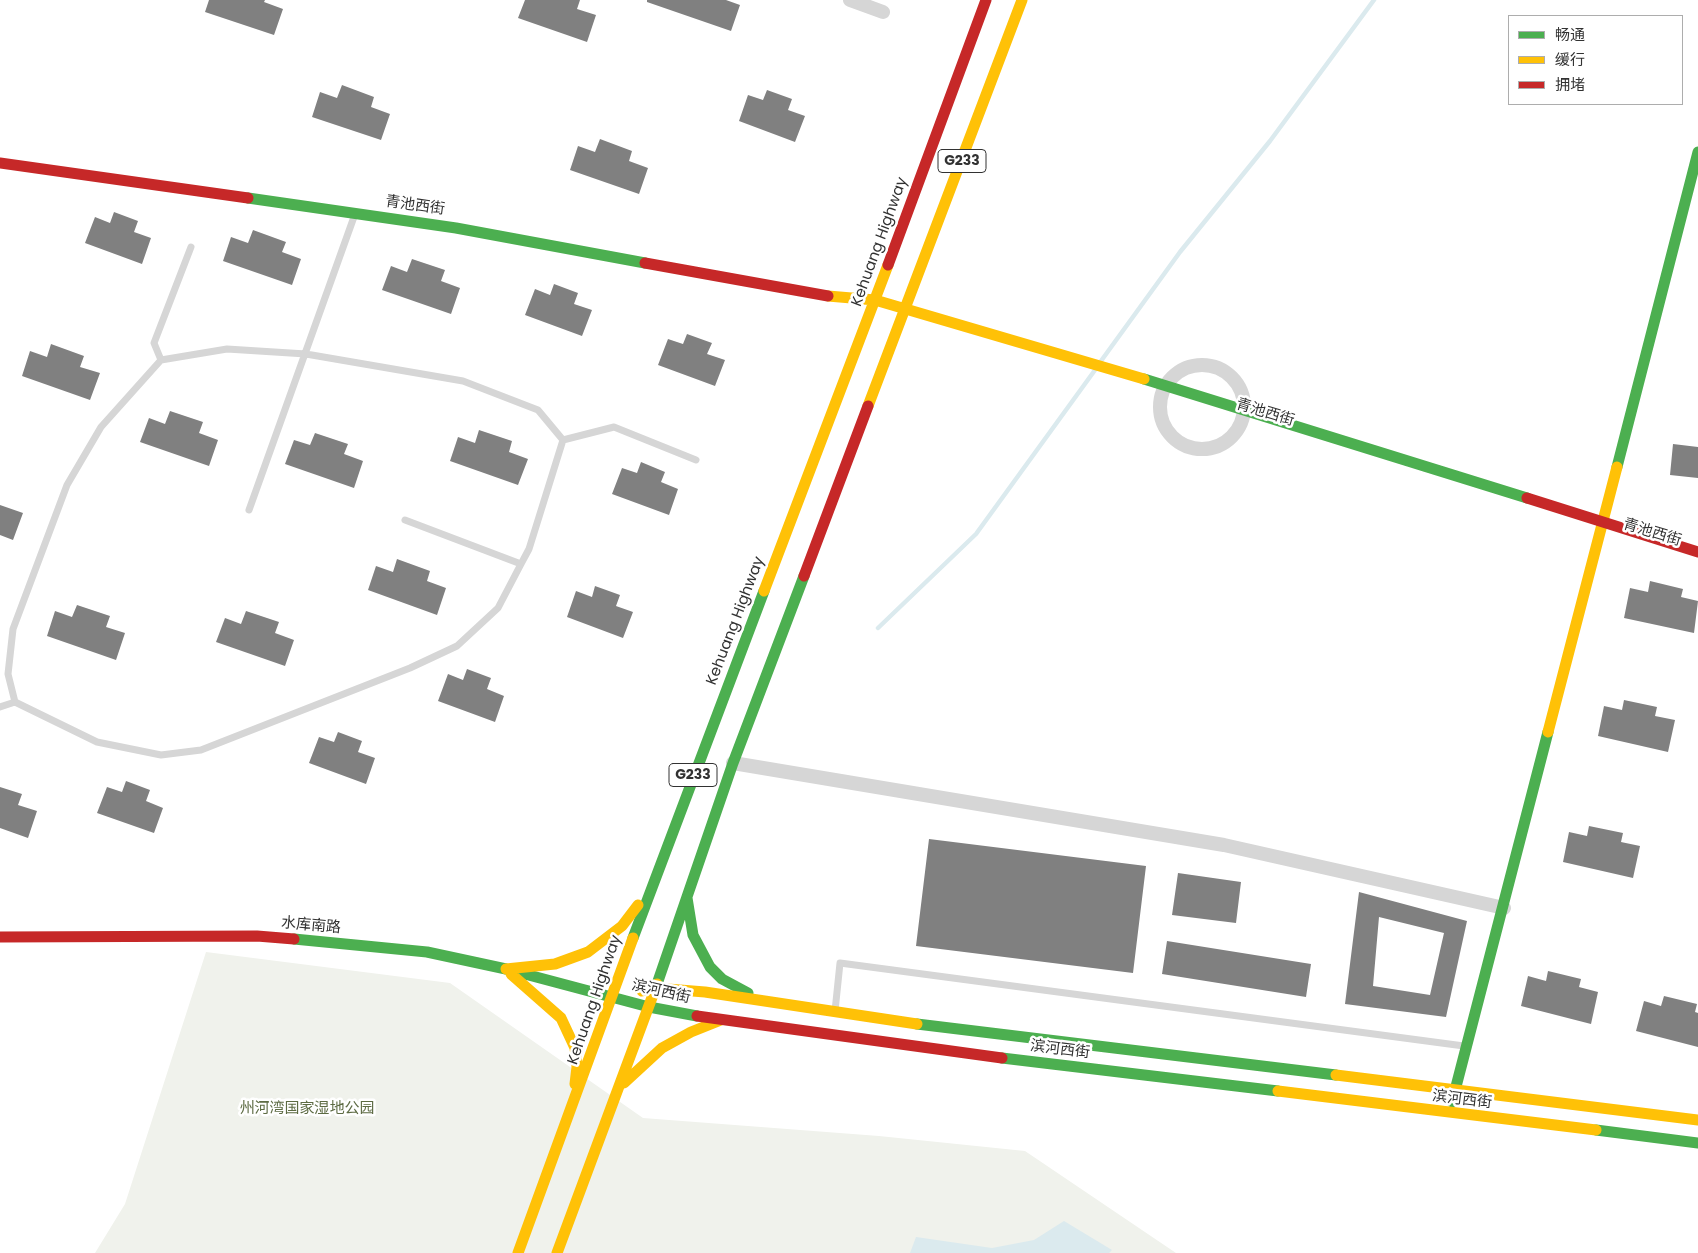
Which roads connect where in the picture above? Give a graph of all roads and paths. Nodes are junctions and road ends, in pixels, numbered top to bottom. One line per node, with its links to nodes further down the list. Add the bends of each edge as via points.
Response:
1 (850, 0): 4 (street)
2 (986, 0): 10 (main road, Kehuang Highway / G233)
3 (1022, 0): 11 (main road, G233)
4 (883, 12)
5 (1698, 152): 25 (main road)
6 (0, 162): 7 (main road, 青池西街)
7 (355, 213): 9 (main road, 青池西街, via 456,228); 14 (lane)
8 (191, 246): 15 (lane, via 154,343)
9 (822, 296): 10 (main road, 青池西街); 12 (main road, 青池西街)
10 (875, 300): 11 (main road, 青池西街); 12 (main road, Kehuang Highway / G233)
11 (906, 309): 13 (main road, G233); 17 (main road, 青池西街, via 1128,374)
12 (878, 315): 13 (main road, 青池西街); 32 (main road, Kehuang Highway / G233)
13 (906, 323): 31 (main road, G233)
14 (306, 354): 15 (lane, via 227,349); 20 (lane, via 463,381 538,410); 23 (lane)
15 (161, 360): 29 (lane, via 101,427 67,485 13,629 8,674)
16 (1146, 393): 17 (main road, 青池西街)
17 (1166, 394): 19 (main road, 青池西街); 19 (street, via 1179,371 1192,365 1220,368 1232,376 1240,388 1244,401); 19 (street, via 1160,407 1162,420 1179,442 1191,448 1205,449 1230,439)
18 (1197, 408): 19 (main road, 青池西街)
19 (1243, 416): 21 (main road, 青池西街); 25 (main road, 青池西街)
20 (563, 440): 22 (lane, via 614,427); 28 (lane, via 529,549)
21 (1333, 450)
22 (696, 460)
23 (249, 510)
24 (405, 520): 28 (lane)
25 (1597, 529): 26 (main road, 青池西街); 27 (main road, 青池西街); 34 (main road)
26 (1698, 552)
27 (1698, 563)
28 (521, 564): 29 (lane, via 498,608 458,646 201,750 161,755 97,742)
29 (15, 702): 30 (lane)
30 (0, 707)
31 (733, 763): 33 (main road, G233); 34 (street, via 1224,846)
32 (653, 881): 36 (main road, via 622,926 588,952 555,964); 38 (main road, Kehuang Highway / G233)
33 (686, 894): 37 (main road, G233); 39 (main road, via 694,935 710,967 736,988)
34 (1504, 908): 43 (main road)
35 (0, 937): 36 (main road, 水库南路, via 257,936 428,952)
36 (506, 969): 38 (main road, 水库南路); 47 (main road, via 548,1004 570,1034 577,1067)
37 (655, 988): 38 (main road, 滨河西街); 39 (main road, 滨河西街); 40 (main road, G233)
38 (613, 996): 40 (main road, 滨河西街); 47 (main road, Kehuang Highway / G233)
39 (769, 1002): 41 (main road, 滨河西街)
40 (649, 1007): 42 (main road, 滨河西街); 45 (main road, G233)
41 (834, 1013): 43 (lane, via 840,963); 44 (main road, 滨河西街)
42 (721, 1020): 45 (main road, via 662,1048); 46 (main road, 滨河西街)
43 (1467, 1046): 44 (main road)
44 (1455, 1090): 46 (main road); 48 (main road, 滨河西街)
45 (616, 1091): 51 (main road, G233)
46 (1450, 1114): 49 (main road, 滨河西街)
47 (569, 1117): 50 (main road, Kehuang Highway / G233)
48 (1698, 1120)
49 (1698, 1143)
50 (518, 1253)
51 (556, 1253)

